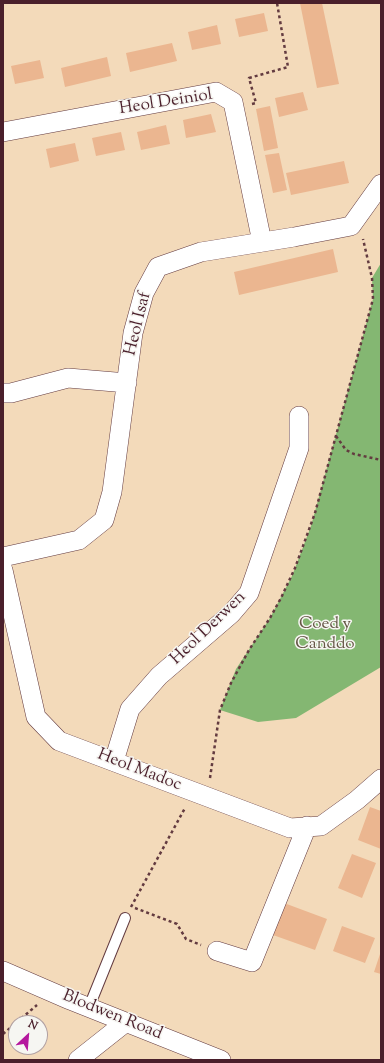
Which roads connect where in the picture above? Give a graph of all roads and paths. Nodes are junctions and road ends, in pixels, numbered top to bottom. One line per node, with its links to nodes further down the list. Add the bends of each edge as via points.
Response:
1 (277, 3): 2 (path, via 288,67 249,78 256,103)
2 (234, 110): 3 (street, Heol Deiniol, via 233,102 216,92); 6 (street, Heol Deiniol)
3 (3, 132)
4 (381, 184): 5 (street, Heol Isaf)
5 (357, 217): 6 (street, Heol Isaf, via 351,226); 10 (path, via 372,278 373,299)
6 (262, 242): 7 (street, Heol Isaf, via 201,252 158,268 144,293 133,333)
7 (127, 383): 8 (street, via 68,378); 12 (street, Heol Isaf, via 112,492 104,520 79,540)
8 (3, 393)
9 (299, 416): 14 (street, Heol Derwen, via 299,448 249,593 230,614 159,676 130,709)
10 (336, 436): 11 (path, via 346,450); 16 (path, via 315,513 295,568 270,618 231,683 220,710)
11 (381, 460)
12 (3, 557)
13 (3, 570): 14 (street, Heol Madoc, via 36,717 59,741)
14 (114, 761): 16 (street, Heol Madoc)
15 (381, 778): 17 (street, Heol Madoc, via 357,800 321,826)
16 (201, 794): 17 (street, Heol Madoc, via 290,828); 18 (path)
17 (307, 826): 20 (street, via 252,962)
18 (131, 907): 19 (path); 20 (path, via 177,924 186,939)
19 (125, 918): 23 (lane)
20 (217, 951)
21 (3, 970): 22 (street, Blodwen Road)
22 (52, 992): 23 (street, Blodwen Road); 25 (path)
23 (89, 1007): 24 (street, Blodwen Road)
24 (126, 1022): 26 (street); 27 (street, Blodwen Road)
25 (3, 1034)
26 (78, 1060)
27 (221, 1060)

